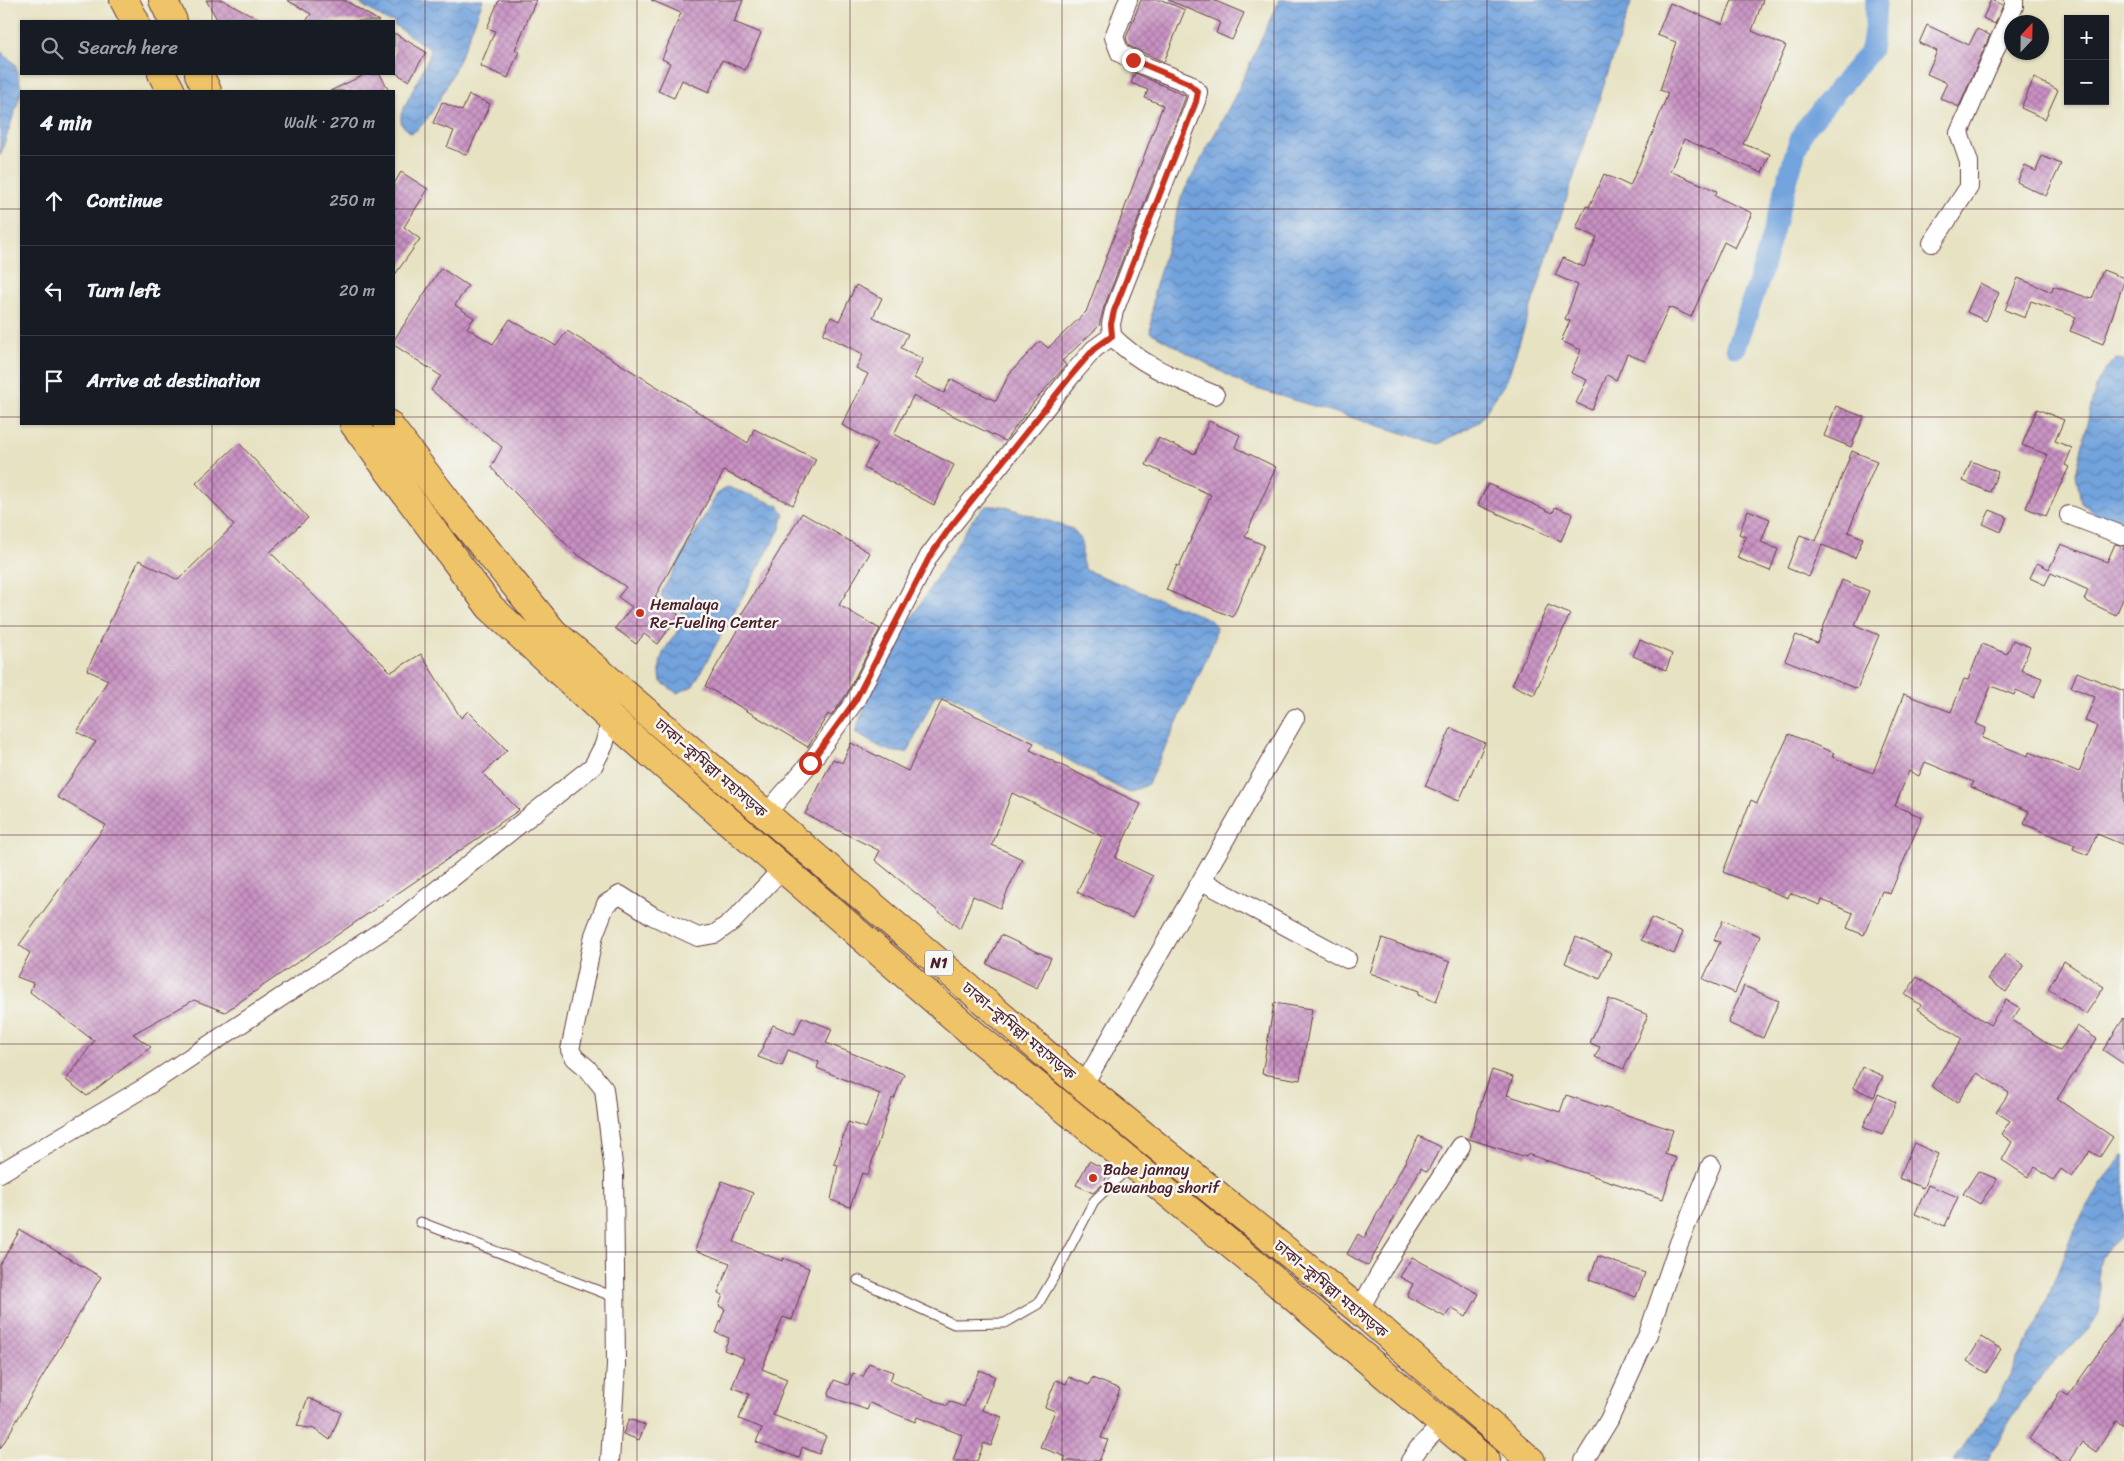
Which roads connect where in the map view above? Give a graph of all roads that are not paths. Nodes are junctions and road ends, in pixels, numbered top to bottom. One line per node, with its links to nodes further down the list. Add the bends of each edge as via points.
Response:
1 (124, 0): 5 (highway)
2 (162, 0): 6 (highway)
3 (1128, 0): 12 (street, via 1114,37 1120,53 1188,83 1198,92 1114,311)
4 (2014, 0): 11 (street, via 1959,133 1969,162 1969,187)
5 (134, 20)
6 (172, 20)
7 (163, 75): 9 (highway)
8 (200, 75): 10 (highway)
9 (170, 90)
10 (207, 90)
11 (1932, 243)
12 (1112, 336): 13 (street, via 1127,352 1154,368); 20 (street, via 1094,349 1075,371 952,525 913,586 855,701 810,763)
13 (1216, 396)
14 (355, 425): 19 (highway, ঢাকা–কুমিল্লা মহাসড়ক / N1, via 490,607)
15 (389, 425): 20 (highway, ঢাকা–কুমিল্লা মহাসড়ক / N1, via 554,633)
16 (2069, 515): 17 (street)
17 (2124, 536)
18 (1295, 718): 22 (street)
19 (611, 719): 21 (highway, ঢাকা–কুমিল্লা মহাসড়ক / N1); 28 (street, via 604,745 593,766 404,916 147,1086)
20 (765, 815): 24 (highway, ঢাকা–কুমিল্লা মহাসড়ক / N1)
21 (783, 868): 26 (highway, ঢাকা–কুমিল্লা মহাসড়ক / N1, via 976,1036); 31 (street, via 734,920 715,934 698,937 653,916 620,895 606,904 599,920 570,1050 604,1089 614,1173)
22 (1202, 881): 23 (street); 24 (street)
23 (1347, 959)
24 (1083, 1086): 32 (highway, ঢাকা–কুমিল্লা মহাসড়ক / N1)
25 (1461, 1146): 32 (street)
26 (1133, 1164): 30 (lane, via 1094,1201 1038,1304 1005,1323 954,1324); 33 (highway, ঢাকা–কুমিল্লা মহাসড়ক / N1)
27 (1711, 1165): 38 (street, via 1679,1243 1648,1334 1609,1420)
28 (0, 1173)
29 (420, 1222): 31 (lane)
30 (858, 1280)
31 (617, 1298): 34 (street)
32 (1359, 1310): 37 (highway, ঢাকা–কুমিল্লা মহাসড়ক / N1)
33 (1442, 1424): 35 (street); 36 (highway, ঢাকা–কুমিল্লা মহাসড়ক / N1)
34 (610, 1461)
35 (1410, 1461)
36 (1486, 1461)
37 (1531, 1461)
38 (1584, 1461)

